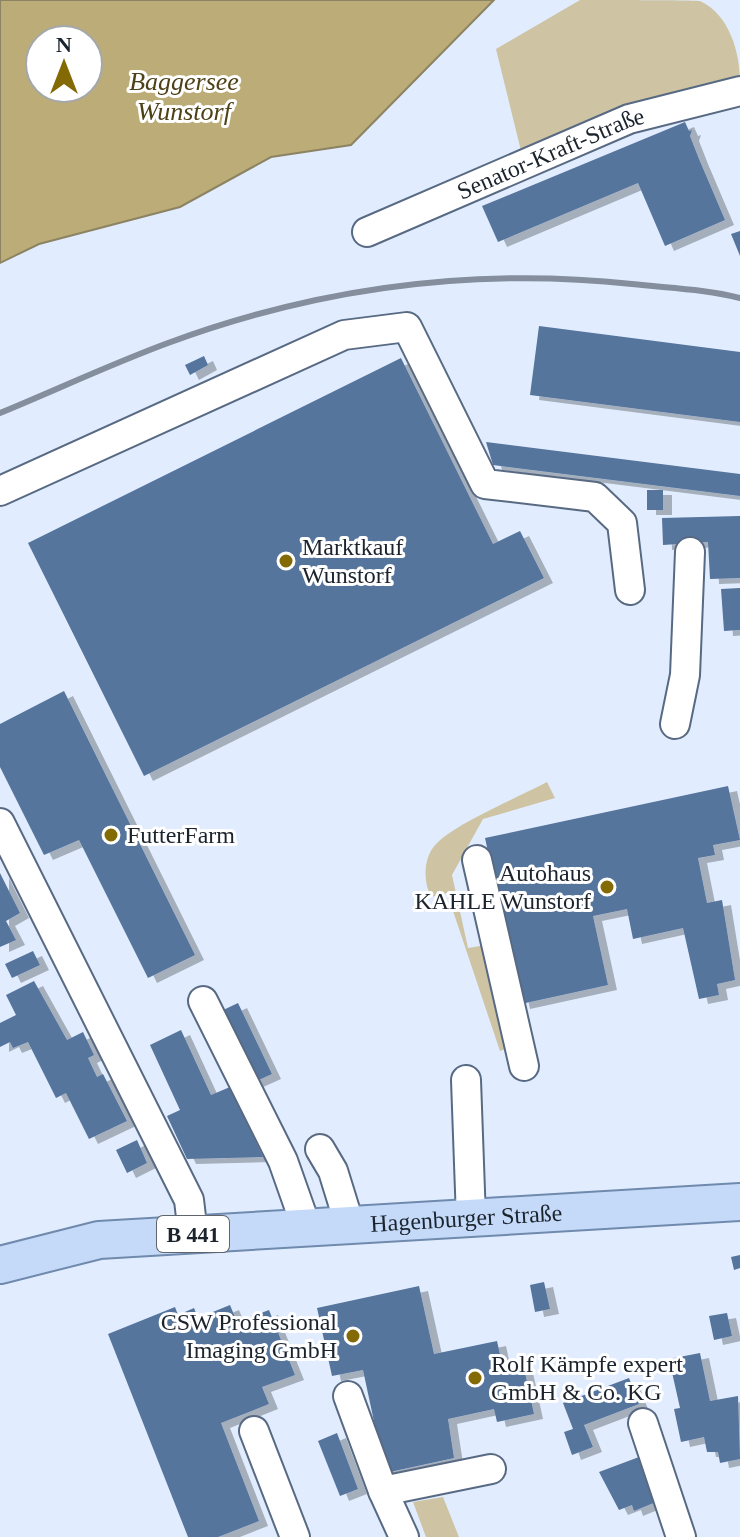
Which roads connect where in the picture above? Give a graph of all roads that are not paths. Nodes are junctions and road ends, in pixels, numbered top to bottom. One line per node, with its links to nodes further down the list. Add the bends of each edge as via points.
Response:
1 (740, 91): 2 (street, Senator-Kraft-Straße, via 629,119)
2 (367, 232)
3 (0, 491): 5 (street, via 344,335 407,327 485,484 595,497 622,523)
4 (690, 552): 6 (street, via 685,675)
5 (630, 590)
6 (675, 724)
7 (0, 823): 17 (street, via 189,1200)
8 (477, 860): 10 (street)
9 (203, 1001): 16 (street, via 283,1161)
10 (524, 1066)
11 (466, 1080): 14 (street)
12 (320, 1149): 15 (street, via 333,1171)
13 (740, 1202): 14 (main road, Hagenburger Straße / B 441)
14 (471, 1219): 15 (main road, Hagenburger Straße / B 441)
15 (350, 1226): 16 (main road, Hagenburger Straße / B 441)
16 (307, 1229): 17 (main road, Hagenburger Straße / B 441)
17 (193, 1234): 18 (main road, Hagenburger Straße / B 441, via 99,1240)
18 (0, 1265)
19 (348, 1396): 23 (street)
20 (643, 1423): 26 (street)
21 (254, 1431): 24 (street)
22 (491, 1469): 23 (street)
23 (383, 1491): 25 (street)
24 (295, 1537)
25 (404, 1537)
26 (681, 1537)

